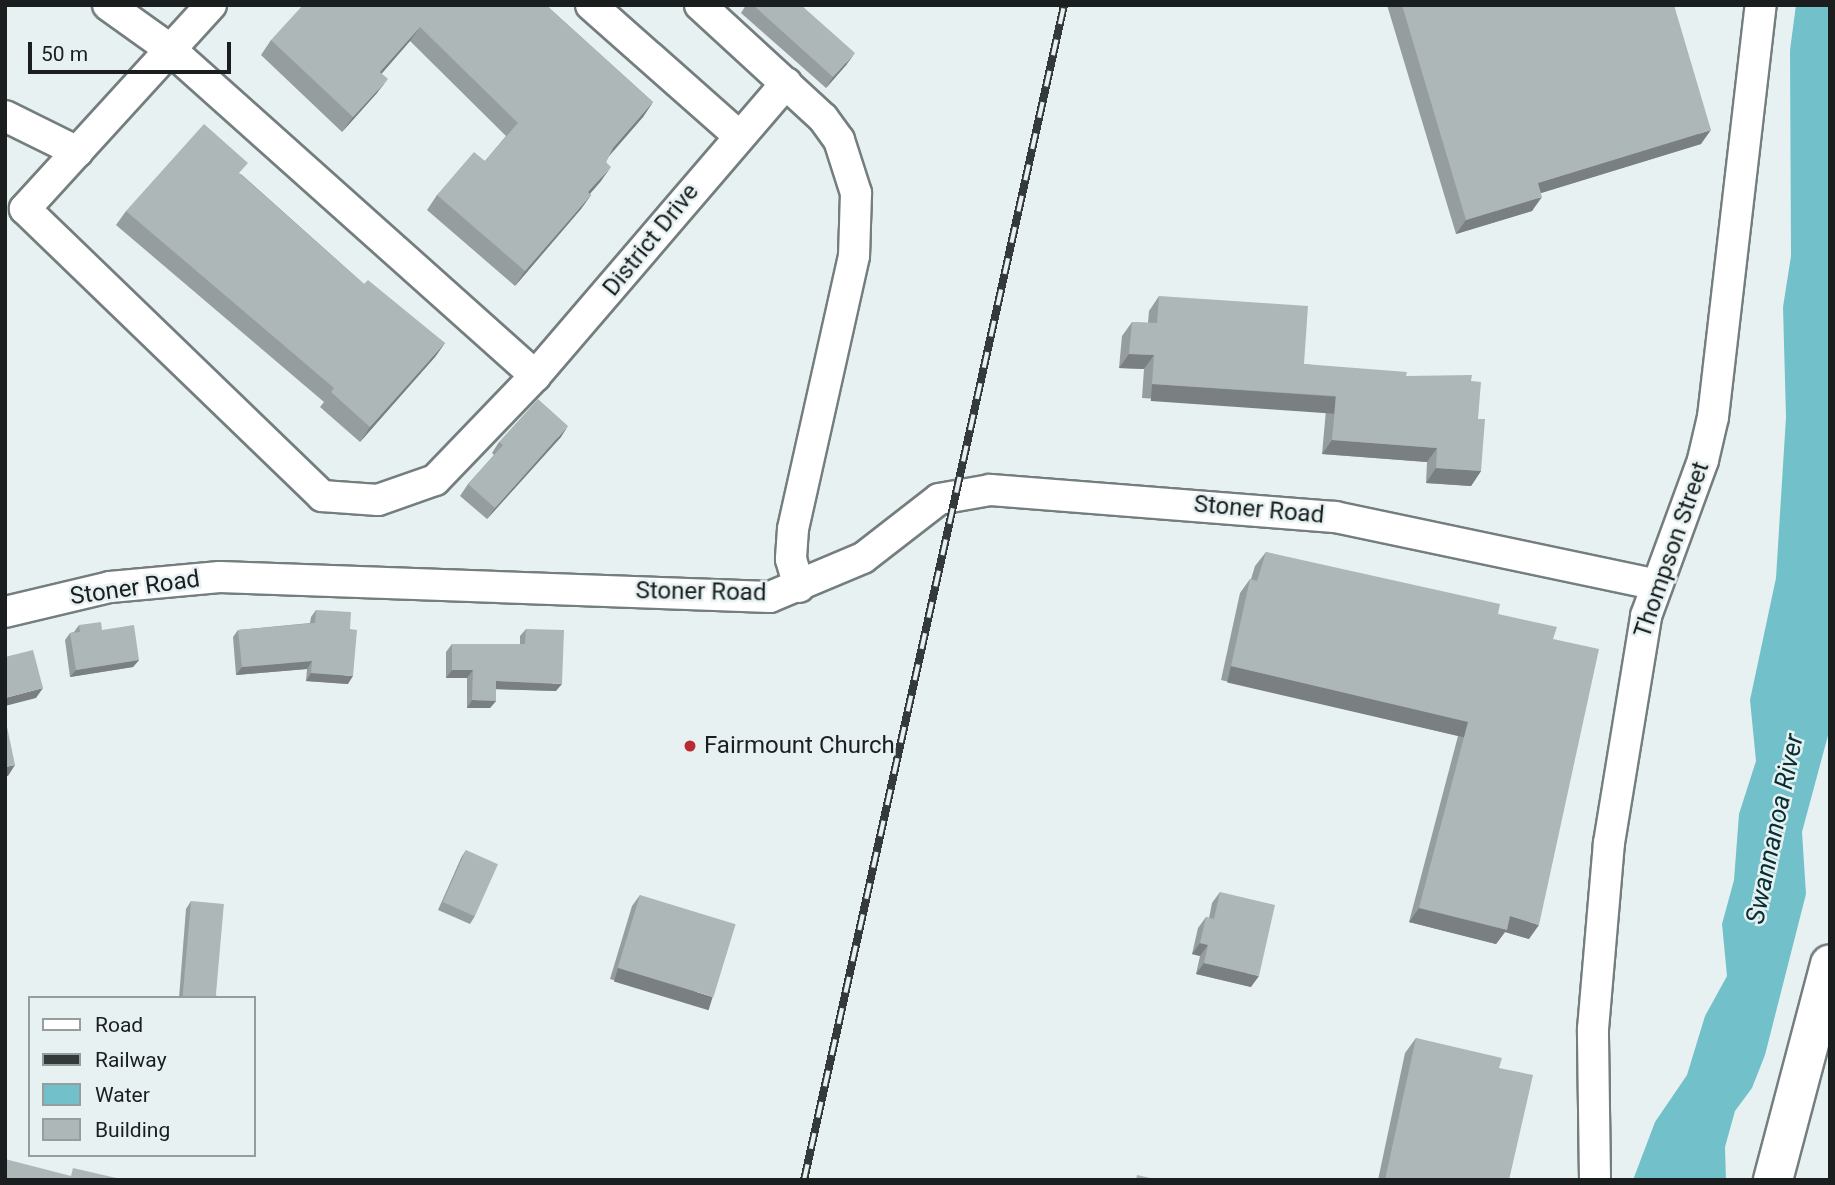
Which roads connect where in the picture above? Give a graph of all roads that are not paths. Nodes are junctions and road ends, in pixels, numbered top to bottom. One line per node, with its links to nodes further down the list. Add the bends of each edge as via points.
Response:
1 (108, 5): 6 (street)
2 (211, 5): 6 (street)
3 (591, 5): 9 (street)
4 (700, 5): 7 (street)
5 (1761, 5): 13 (street, Thompson Street, via 1713,417 1703,460)
6 (172, 50): 10 (street); 12 (street)
7 (786, 83): 9 (street, District Drive); 14 (street, via 839,140 854,183 858,220 793,529 791,559)
8 (5, 116): 10 (street)
9 (738, 135): 12 (street, District Drive, via 626,274)
10 (78, 152): 11 (street)
11 (15, 204): 12 (street, District Drive, via 322,496 377,500 435,480)
12 (535, 376)
13 (1657, 585): 14 (street, Stoner Road, via 1323,515 990,491 939,499 863,558); 17 (street, Thompson Street, via 1637,658 1599,921 1593,1029)
14 (799, 587): 15 (street, Stoner Road, via 750,598 534,585 220,577 110,587)
15 (5, 612)
16 (1830, 964): 18 (main road)
17 (1595, 1180)
18 (1773, 1180)

